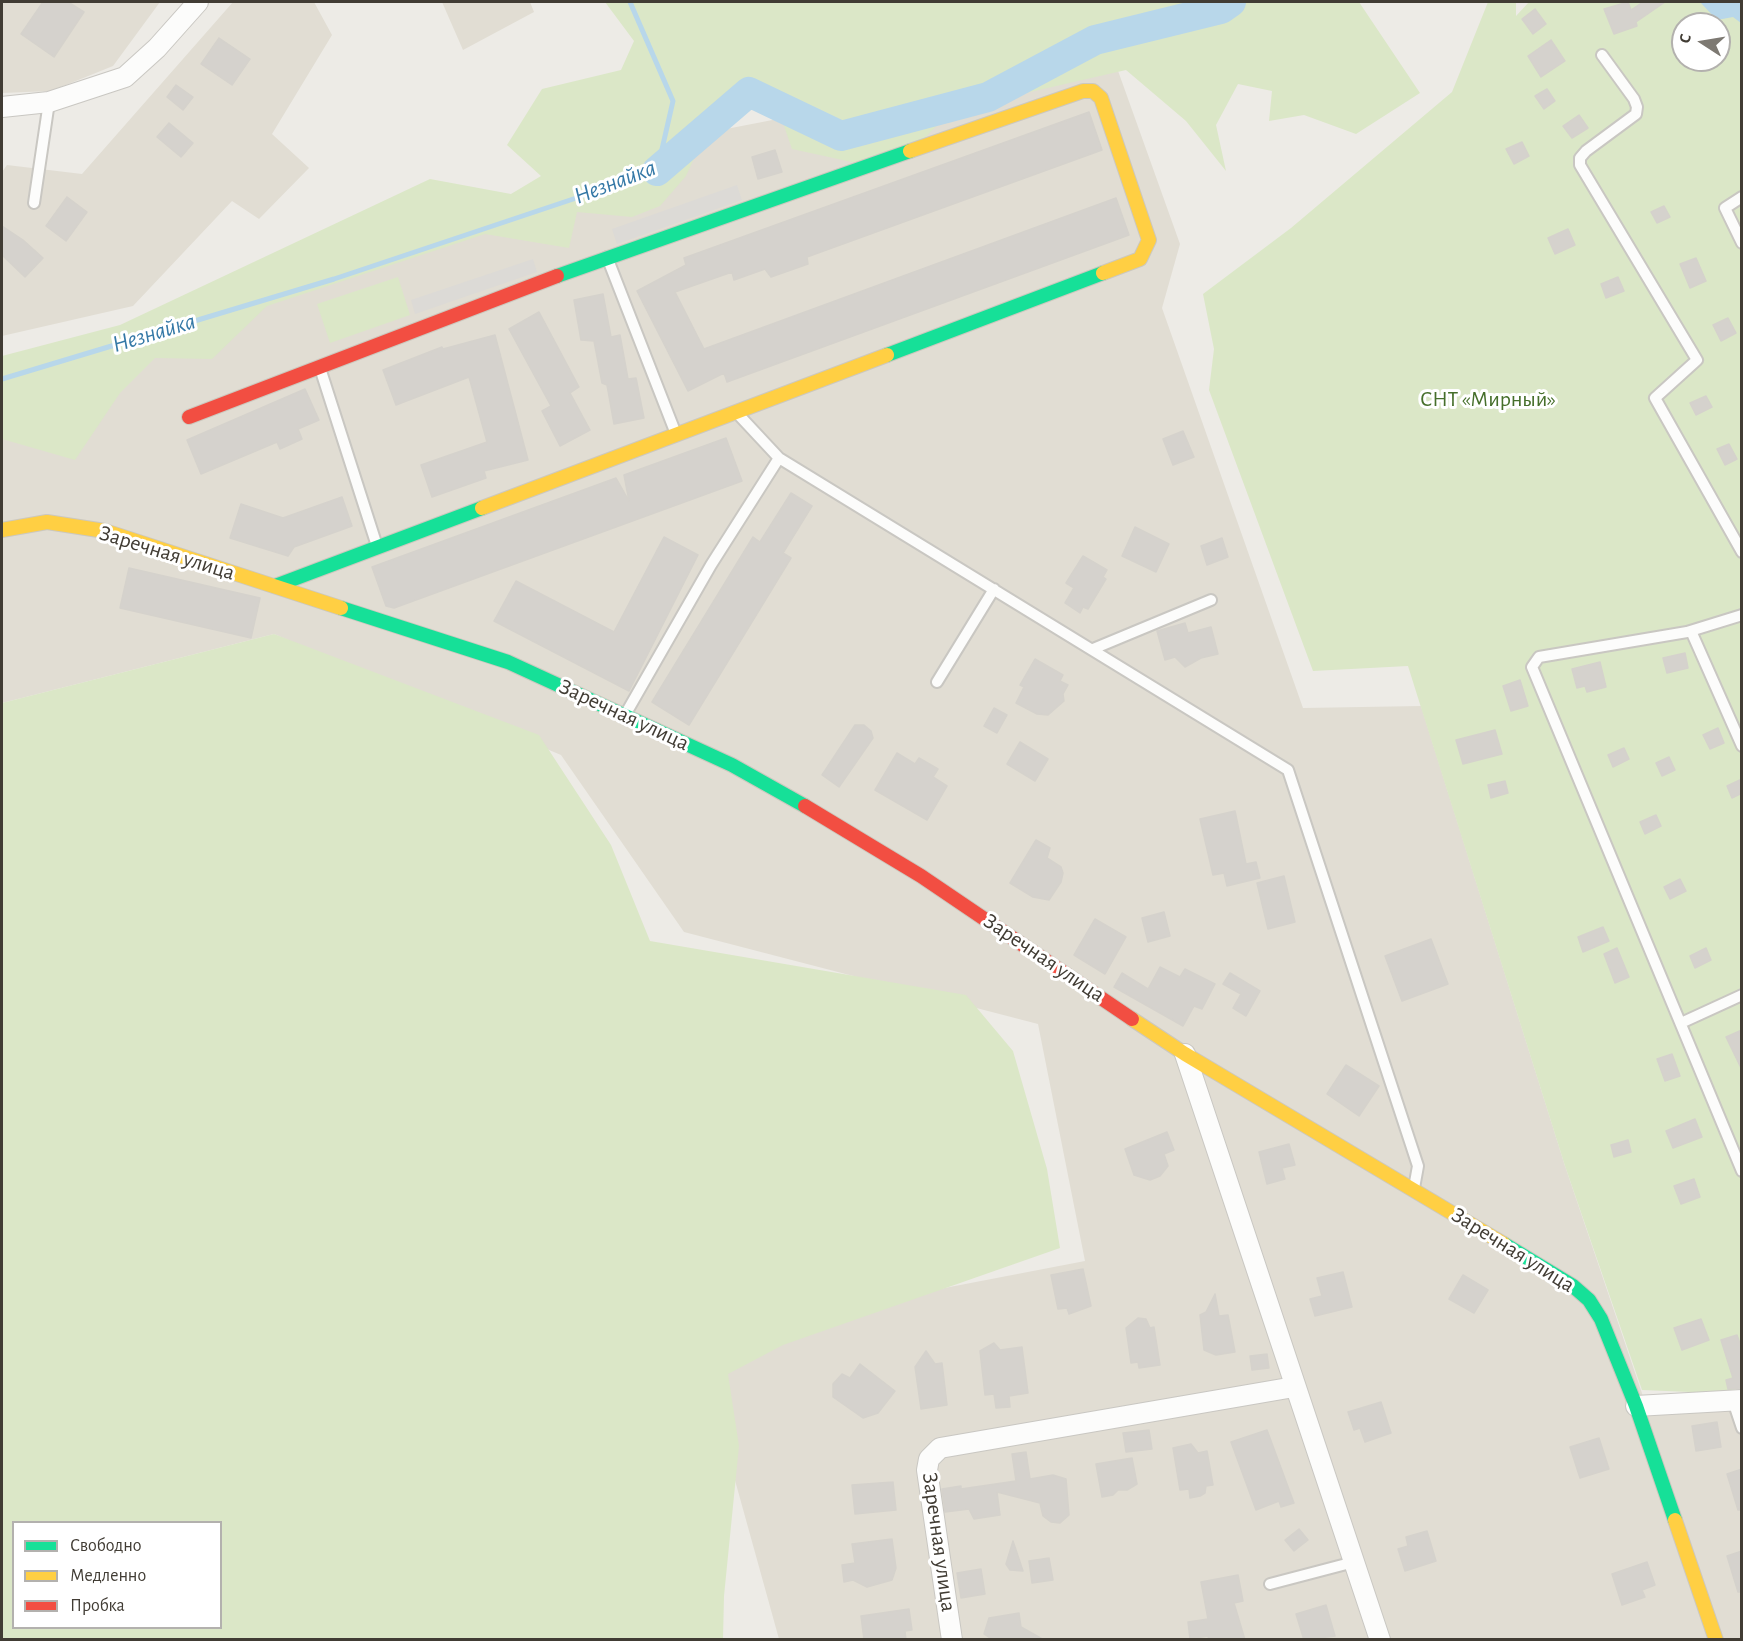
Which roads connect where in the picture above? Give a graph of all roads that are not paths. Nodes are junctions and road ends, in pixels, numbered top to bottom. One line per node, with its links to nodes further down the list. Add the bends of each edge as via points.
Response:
1 (198, 2): 3 (street, via 125,77)
2 (1602, 55): 16 (lane, via 1634,99 1636,114 1586,151 1580,165 1697,360 1655,398)
3 (49, 102): 4 (street); 6 (lane)
4 (2, 106)
5 (1742, 197): 7 (lane, via 1725,208)
6 (34, 203)
7 (1742, 243)
8 (607, 257): 9 (street); 10 (street, via 1083,91 1093,91 1101,98 1149,240 1140,260); 12 (lane)
9 (320, 368): 11 (street); 15 (lane)
10 (736, 412): 12 (street); 13 (lane)
11 (189, 417)
12 (676, 434): 15 (street)
13 (779, 458): 18 (lane); 24 (lane, via 711,565)
14 (2, 530): 17 (street, Заречная улица, via 47,522 105,531)
15 (377, 546): 17 (street)
16 (1742, 552)
17 (275, 586): 24 (street, Заречная улица, via 508,662)
18 (994, 589): 22 (lane); 23 (lane)
19 (1211, 600): 22 (lane)
20 (1742, 615): 21 (lane)
21 (1691, 631): 25 (lane); 27 (lane, via 1539,657 1532,667)
22 (1093, 649): 30 (lane, via 1288,770 1418,1166)
23 (938, 682)
24 (625, 715): 28 (street, Заречная улица, via 762,780 921,876)
25 (1742, 746)
26 (1742, 995): 27 (lane)
27 (1681, 1023): 29 (lane)
28 (1185, 1054): 30 (street, Заречная улица); 31 (street)
29 (1742, 1171)
30 (1414, 1188): 33 (street, Заречная улица, via 1573,1286 1589,1300 1601,1319)
31 (1294, 1386): 35 (street); 37 (street, Заречная улица, via 940,1448 929,1459 927,1470)
32 (1737, 1401): 33 (street); 34 (lane)
33 (1636, 1406): 39 (street, Заречная улица)
34 (1742, 1428)
35 (1354, 1562): 36 (lane); 38 (street)
36 (1270, 1584)
37 (952, 1640)
38 (1380, 1640)
39 (1716, 1640)

